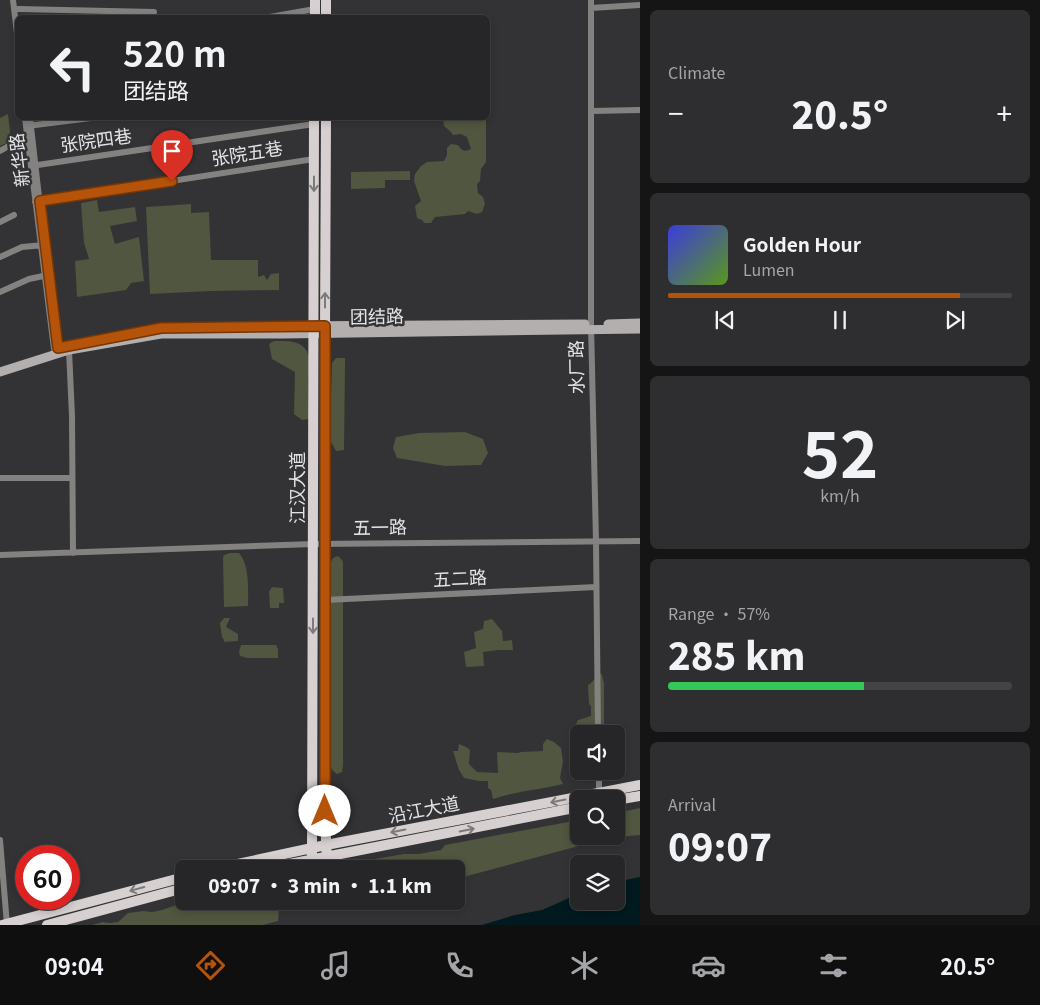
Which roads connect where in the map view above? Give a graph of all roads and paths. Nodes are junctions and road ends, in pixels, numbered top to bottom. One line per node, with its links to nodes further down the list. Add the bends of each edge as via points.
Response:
1 (15, 0): 6 (street); 9 (street)
2 (326, 0): 13 (main road)
3 (591, 0): 5 (street, 水厂路)
4 (640, 5): 5 (street)
5 (591, 8): 15 (street, 水厂路)
6 (18, 9): 8 (street); 10 (street)
7 (315, 9): 11 (street); 12 (street)
8 (154, 12)
9 (16, 15)
10 (18, 15)
11 (281, 15)
12 (289, 15)
13 (326, 15)
14 (640, 110): 15 (street)
15 (591, 111): 33 (street, 水厂路)
16 (26, 120): 21 (street, 新华路)
17 (30, 120): 21 (street, 新华路)
18 (82, 120): 21 (street)
19 (326, 120): 35 (main road, 江汉大道, one-way to 19)
20 (314, 121): 23 (main road, 江汉大道); 24 (street, 张院四巷)
21 (29, 130): 22 (street); 24 (street, 新华路)
22 (0, 151)
23 (314, 159): 25 (street, 张院五巷); 34 (main road, 江汉大道, one-way to 34)
24 (33, 166): 25 (street, 新华路)
25 (37, 201): 28 (street, 新华路)
26 (14, 215): 27 (street)
27 (0, 222)
28 (43, 245): 29 (street, via 22,247); 30 (street, 新华路)
29 (0, 257)
30 (46, 275): 31 (street); 37 (street, 新华路)
31 (0, 292)
32 (640, 323): 33 (main road, 团结路)
33 (591, 327): 35 (main road, 团结路); 36 (main road, 团结路); 44 (street, 水厂路)
34 (314, 330): 35 (main road, 团结路); 37 (main road, 团结路, via 161,328); 38 (main road, 团结路, via 161,334); 45 (main road, 江汉大道)
35 (325, 330): 45 (main road, 江汉大道)
36 (640, 330)
37 (56, 348): 39 (main road, 团结路)
38 (69, 350): 40 (main road, 团结路); 42 (street)
39 (0, 366)
40 (0, 372)
41 (0, 478): 42 (street)
42 (72, 478): 46 (street)
43 (640, 540): 44 (street, 五一路)
44 (596, 541): 45 (street, 五一路); 48 (street, 水厂路)
45 (319, 544): 46 (street, 五一路); 49 (main road, 江汉大道); 59 (main road, 江汉大道, one-way to 59)
46 (73, 553): 47 (street, 五一路)
47 (0, 555)
48 (596, 587): 49 (street, 五二路); 50 (street, 水厂路)
49 (325, 600): 58 (main road, 江汉大道)
50 (598, 725)
51 (640, 784): 52 (main road, 沿江大道)
52 (609, 790)
53 (640, 796): 55 (main road)
54 (570, 798): 58 (main road, 沿江大道, one-way to 58)
55 (625, 798)
56 (570, 809): 60 (main road, 沿江大道, one-way to 56)
57 (0, 840): 65 (street)
58 (326, 845): 59 (main road, 沿江大道); 60 (main road, 江汉大道)
59 (312, 853): 60 (main road, 沿江大道); 61 (main road, 沿江大道); 62 (main road, 沿江大道)
60 (327, 856)
61 (269, 860)
62 (291, 860)
63 (175, 879): 65 (main road, one-way to 65)
64 (175, 890): 66 (main road)
65 (5, 924)
66 (47, 925)

